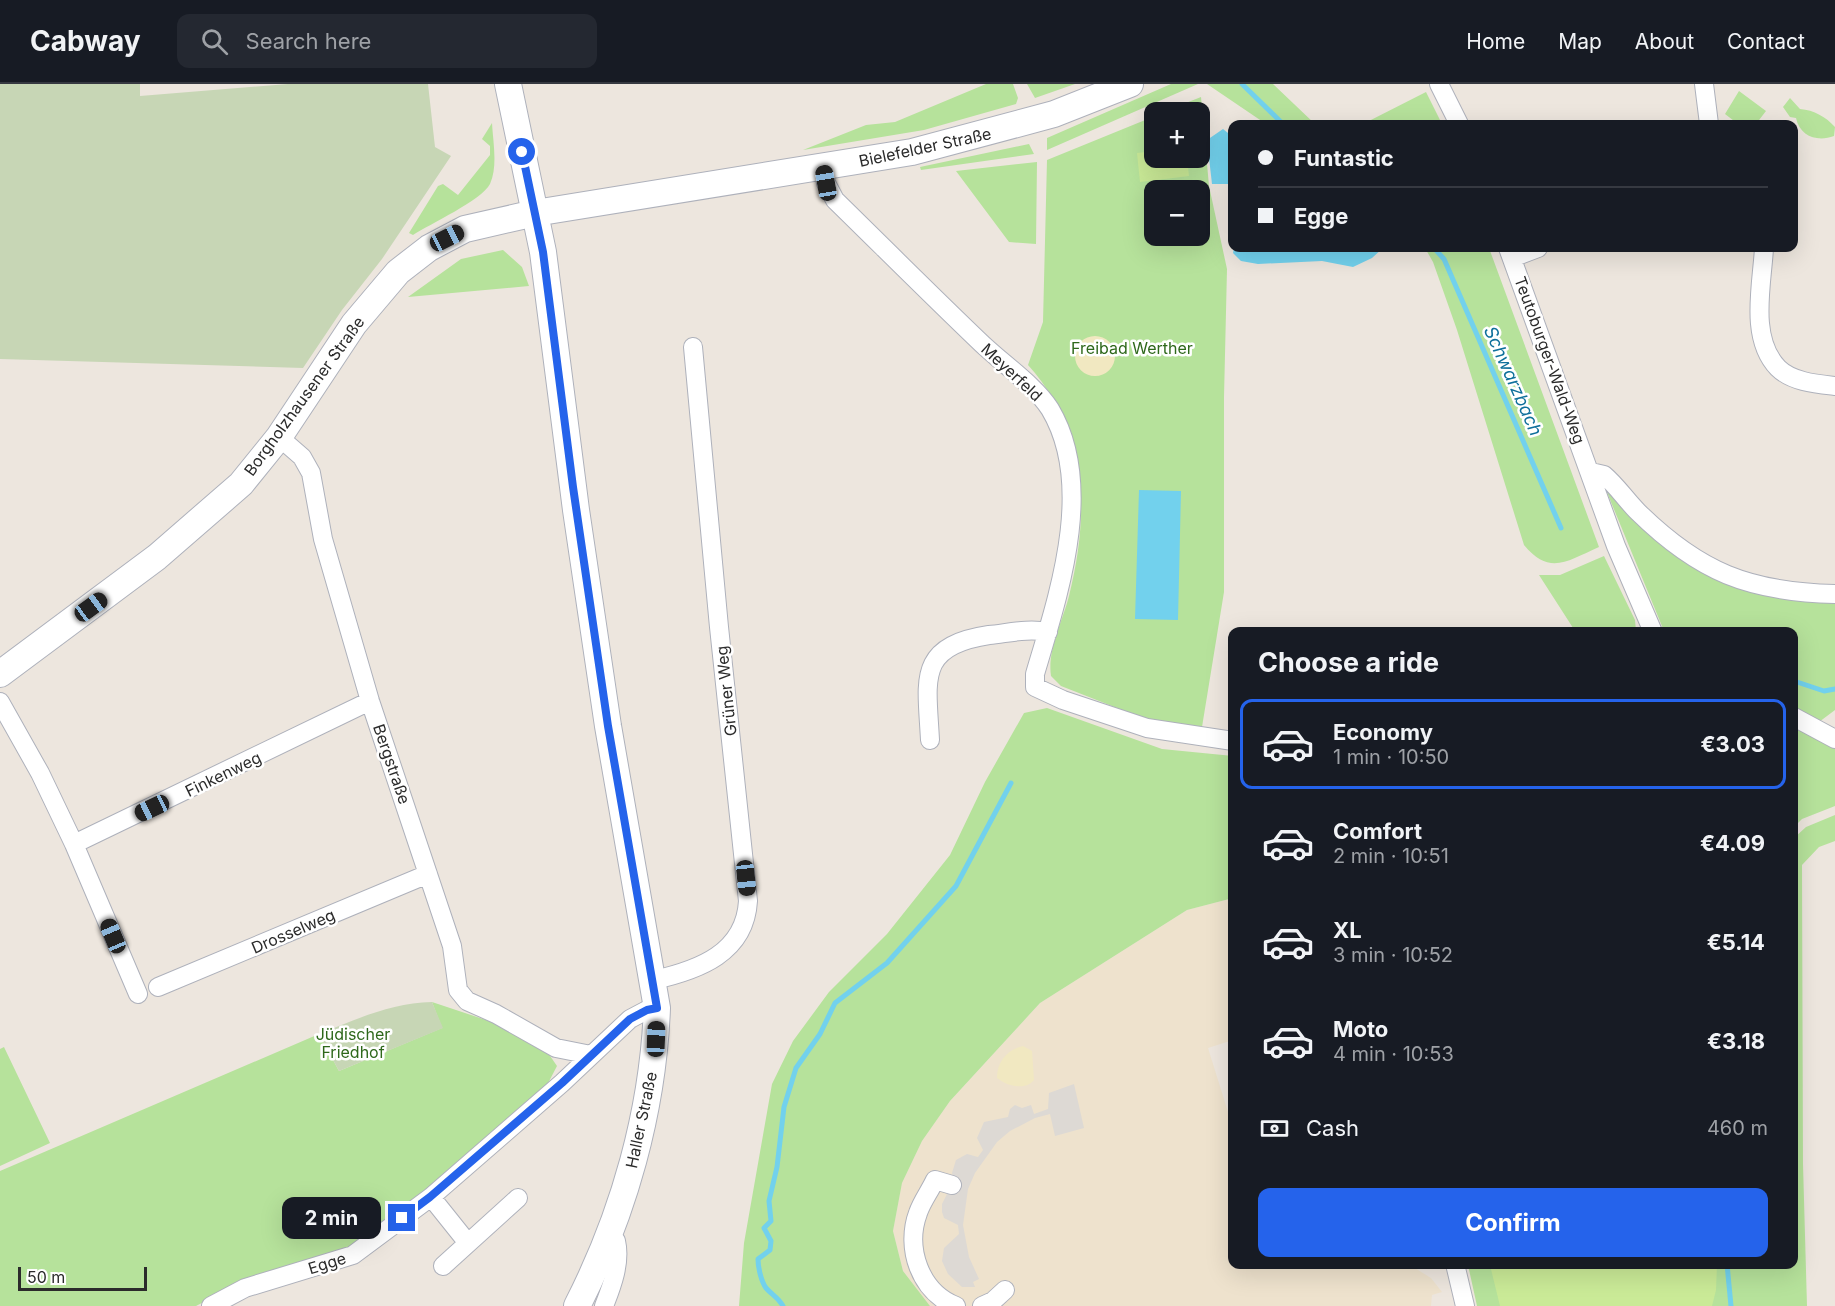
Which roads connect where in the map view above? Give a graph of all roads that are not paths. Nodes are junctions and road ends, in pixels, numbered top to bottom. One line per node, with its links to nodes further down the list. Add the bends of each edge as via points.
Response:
1 (508, 84): 8 (main road, Haller Straße)
2 (1130, 84): 7 (main road, Bielefelder Straße, via 1016,126 912,152)
3 (1439, 84): 5 (street)
4 (1704, 84): 6 (street)
5 (1457, 120)
6 (1708, 120)
7 (823, 167): 8 (main road, Bielefelder Straße); 17 (street, Meyerfeld, via 835,200 1050,409 1067,458 1071,494 1070,545)
8 (535, 213): 13 (main road, Borgholzhausener Straße, via 465,229 429,248 398,273 354,324); 27 (main road, Haller Straße, via 608,726)
9 (1764, 252): 12 (street, via 1759,320 1767,351 1779,369 1808,383)
10 (1510, 253): 14 (street, Teutoburger-Wald-Weg)
11 (693, 347): 27 (street, Grüner Weg, via 748,916 737,938 708,964)
12 (1835, 386)
13 (279, 437): 18 (main road, Borgholzhausener Straße, via 216,508); 19 (street, Bergstraße, via 302,457 311,472 323,539)
14 (1591, 472): 15 (street, via 1604,475 1669,541 1704,565 1745,584); 16 (street, Teutoburger-Wald-Weg, via 1616,546)
15 (1835, 594)
16 (1651, 627)
17 (1048, 632): 23 (street, via 1033,629 972,638 946,647 931,668 927,682); 24 (street, Meyerfeld, via 1035,674 1037,689 1147,728)
18 (0, 674)
19 (370, 700): 25 (street, Finkenweg); 26 (street, Bergstraße)
20 (0, 702): 25 (street)
21 (1798, 719): 22 (street)
22 (1835, 739)
23 (930, 740)
24 (1228, 740)
25 (74, 844): 29 (street)
26 (428, 874): 28 (street, Drosselweg); 31 (street, Bergstraße, via 452,946 456,982 462,996)
27 (654, 980): 30 (main road, Haller Straße)
28 (158, 987)
29 (138, 994)
30 (657, 1008): 32 (street, Egge, via 639,1013); 37 (main road, Haller Straße, via 656,1039 634,1160)
31 (556, 1048): 32 (street, Bergstraße); 33 (street, via 563,1070)
32 (591, 1056): 33 (street, Egge)
33 (562, 1083): 35 (street, Egge)
34 (952, 1185): 45 (street, via 935,1180 919,1211 914,1248 930,1287)
35 (430, 1197): 38 (street); 42 (street, Egge, via 353,1255 245,1288)
36 (518, 1198): 38 (street)
37 (608, 1237): 43 (main road, Haller Straße); 44 (street, via 616,1241 617,1248)
38 (467, 1242): 39 (street)
39 (442, 1266)
40 (1456, 1269): 47 (street)
41 (1005, 1290): 46 (street)
42 (211, 1306)
43 (577, 1306)
44 (604, 1306)
45 (956, 1306)
46 (982, 1306)
47 (1465, 1306)

